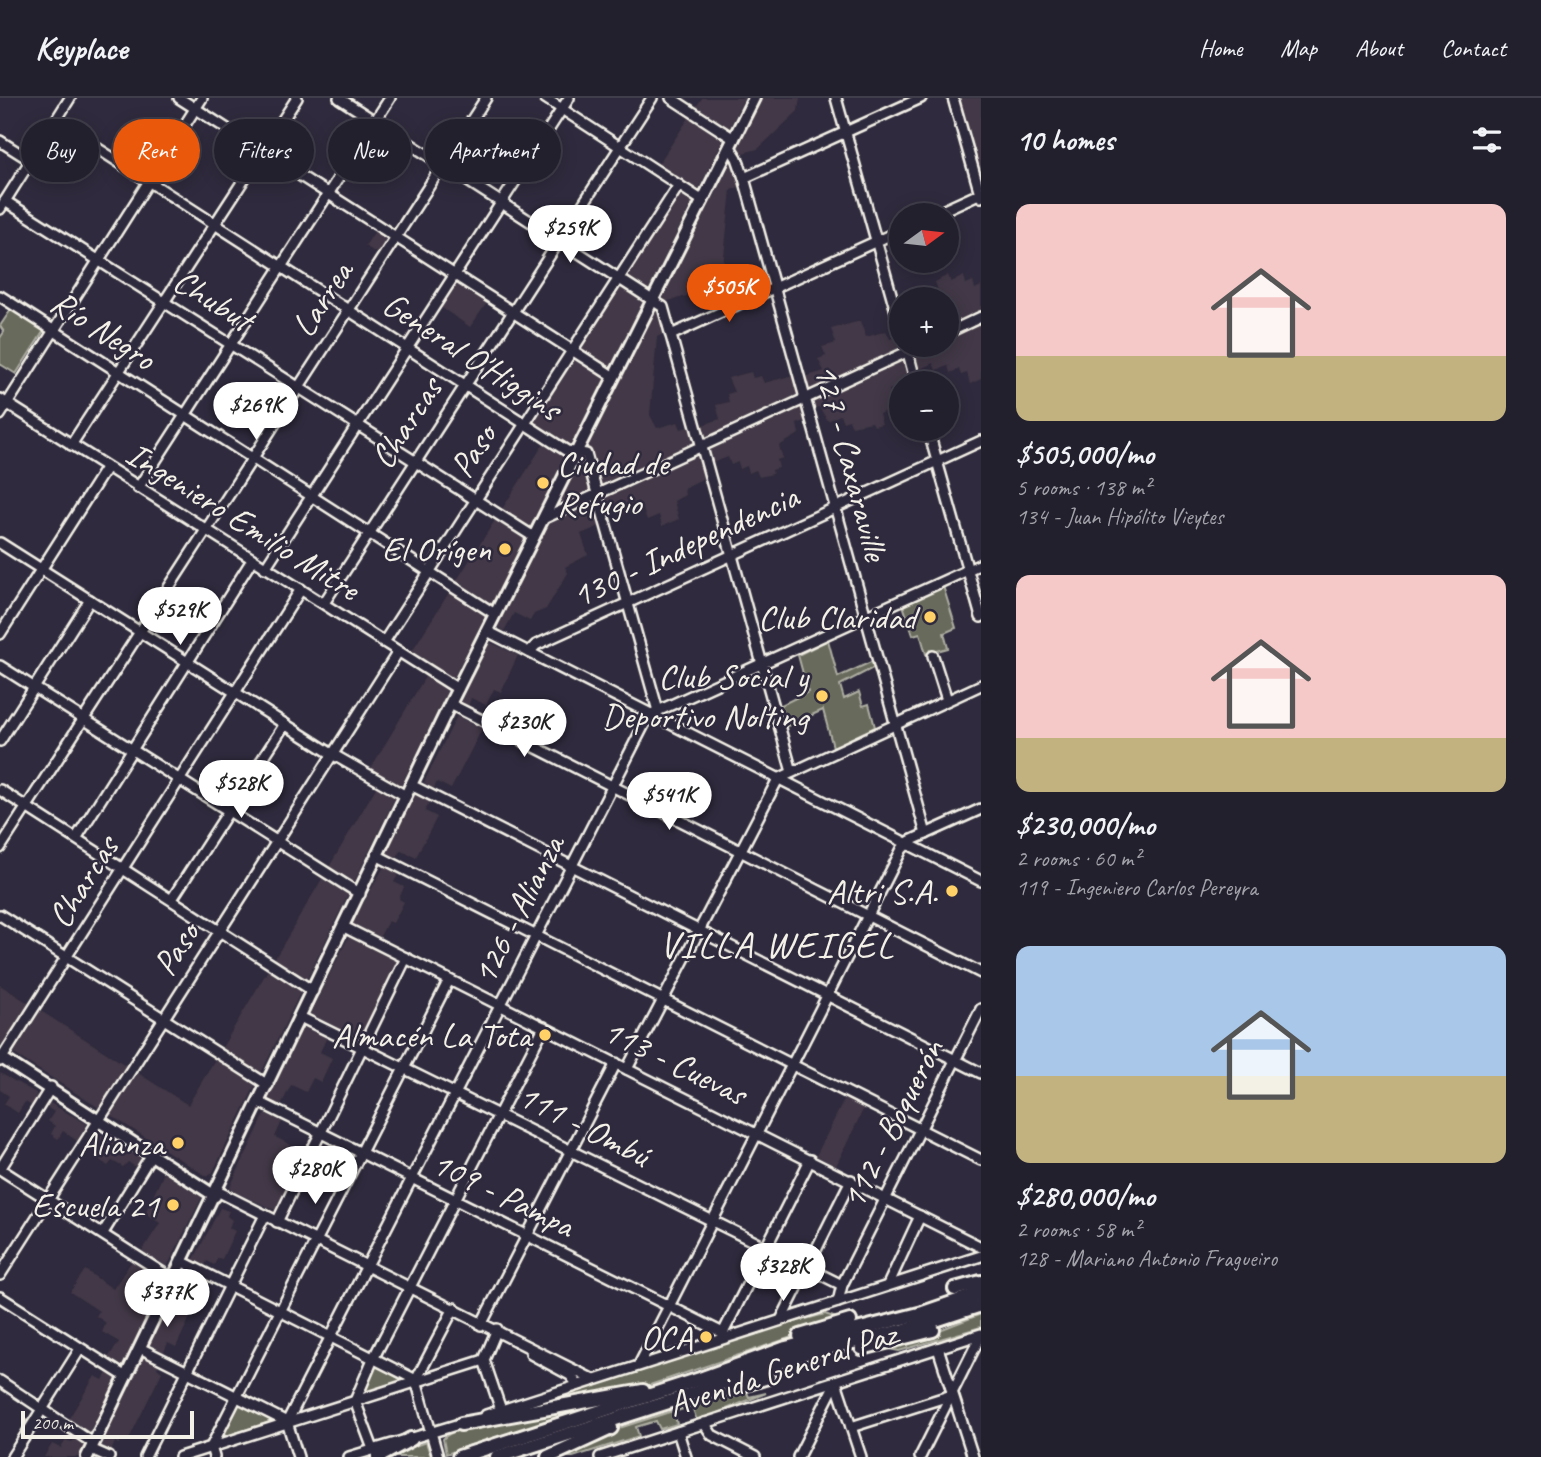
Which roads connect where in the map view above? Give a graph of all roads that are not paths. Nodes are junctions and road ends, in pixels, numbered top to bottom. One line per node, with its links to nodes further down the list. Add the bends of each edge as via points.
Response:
1 (69, 98): 18 (street)
2 (179, 98): 16 (street)
3 (202, 98): 16 (street)
4 (297, 98): 20 (street)
5 (339, 98): 21 (street)
6 (390, 98): 22 (street)
7 (486, 98): 23 (street, Larrea)
8 (545, 98): 17 (street)
9 (569, 98): 17 (street)
10 (652, 98): 28 (street, Charcas)
11 (671, 98): 27 (street)
12 (754, 98): 27 (main road)
13 (836, 98): 25 (street)
14 (921, 98): 25 (street)
15 (953, 98): 41 (street)
16 (195, 108): 19 (street); 24 (street)
17 (562, 109): 28 (street); 42 (street)
18 (56, 119)
19 (188, 119)
20 (283, 119)
21 (373, 119)
22 (376, 119)
23 (472, 119)
24 (214, 120)
25 (846, 133): 31 (street); 50 (street)
26 (0, 141): 29 (street)
27 (732, 143): 31 (street, 127 - Caxaraville); 43 (main road)
28 (620, 147): 39 (street); 49 (street, Charcas)
29 (21, 154)
30 (21, 174): 45 (street)
31 (744, 178): 55 (street, 127 - Caxaraville)
32 (148, 182): 51 (street)
33 (150, 182): 46 (street, General O'Higgins)
34 (242, 182): 46 (street)
35 (311, 182): 40 (street)
36 (336, 182): 40 (street)
37 (431, 182): 48 (street, Larrea)
38 (472, 182): 42 (street)
39 (679, 185): 43 (street); 54 (street, Paso)
40 (329, 193): 48 (street); 52 (street)
41 (981, 195): 44 (street)
42 (502, 201): 49 (street); 53 (street)
43 (703, 201): 58 (main road)
44 (959, 204)
45 (2, 205): 51 (street, Chubut)
46 (214, 225): 52 (street, General O'Higgins); 59 (street)
47 (889, 236): 50 (street)
48 (396, 237): 53 (street); 60 (street, Larrea)
49 (559, 240): 54 (street); 61 (street, Charcas)
50 (877, 241): 55 (street); 56 (street)
51 (98, 260): 59 (street, Chubut); 64 (street)
52 (281, 267): 60 (street, General O'Higgins); 66 (street)
53 (455, 274): 61 (street); 67 (street)
54 (618, 279): 58 (street); 68 (street, Paso)
55 (774, 287): 65 (street); 74 (street, 127 - Caxaraville)
56 (890, 287)
57 (0, 296): 64 (street, Río Negro)
58 (653, 299): 65 (street, via 663,307); 71 (main road)
59 (164, 303): 66 (street, Chubut); 70 (street)
60 (348, 310): 67 (street, General O'Higgins); 73 (street, Larrea)
61 (512, 312): 68 (street); 72 (street, Charcas)
62 (981, 317): 63 (street)
63 (959, 327)
64 (52, 331): 70 (street, Río Negro); 75 (street)
65 (671, 335): 83 (street)
66 (231, 345): 73 (street, Chubut); 77 (street)
67 (407, 348): 72 (street, General O'Higgins); 79 (street)
68 (572, 350): 71 (street); 78 (street, Paso)
69 (889, 356): 74 (street)
70 (118, 373): 77 (street, Río Negro); 82 (street)
71 (614, 377): 84 (main road)
72 (464, 385): 78 (street, General O'Higgins); 87 (street, Charcas)
73 (298, 387): 79 (street, Chubut); 85 (street, Larrea)
74 (805, 398): 83 (street); 93 (street, 127 - Caxaraville)
75 (3, 401): 76 (street); 82 (street, Ingeniero Emilio Mitre)
76 (0, 415)
77 (184, 415): 85 (street, Río Negro); 89 (street)
78 (524, 423): 84 (street, General O'Higgins, via 567,451); 92 (street, Paso)
79 (357, 425): 87 (street, Chubut); 91 (street)
80 (931, 441): 86 (street)
81 (981, 441): 86 (street, 130 - Independencia)
82 (71, 446): 88 (street, Ingeniero Emilio Mitre)
83 (702, 446): 90 (street); 99 (street)
84 (577, 452): 90 (street, via 586,454); 94 (main road)
85 (252, 457): 91 (street, Río Negro); 95 (street, Larrea)
86 (936, 461): 93 (street, 130 - Independencia); 104 (street)
87 (415, 464): 92 (street, Chubut); 96 (street, Charcas)
88 (106, 468): 89 (street, Ingeniero Emilio Mitre); 103 (street)
89 (138, 488): 95 (street, Ingeniero Emilio Mitre)
90 (598, 494): 94 (street); 108 (street)
91 (311, 496): 96 (street, Río Negro); 102 (street)
92 (474, 500): 97 (street, Chubut); 105 (street, Paso)
93 (836, 508): 99 (street, 130 - Independencia); 112 (street, 127 - Caxaraville)
94 (543, 519): 97 (main road)
95 (204, 530): 100 (street, Ingeniero Emilio Mitre); 113 (street, Larrea)
96 (368, 533): 105 (street, Río Negro); 109 (street, Charcas)
97 (534, 537): 110 (main road)
98 (0, 543): 103 (street)
99 (732, 555): 108 (street, 130 - Independencia); 121 (street)
100 (252, 560): 102 (street, Ingeniero Emilio Mitre); 120 (street)
101 (981, 564): 104 (street)
102 (265, 568): 106 (street, Ingeniero Emilio Mitre)
103 (41, 569): 107 (street); 115 (street)
104 (968, 570): 111 (street); 112 (street)
105 (429, 572): 110 (street, Río Negro); 116 (street, Paso)
106 (300, 589): 109 (street, Ingeniero Emilio Mitre); 126 (street, Charcas)
107 (90, 600): 113 (street); 124 (street)
108 (628, 602): 118 (street, 130 - Independencia); 129 (street)
109 (324, 603): 116 (street, Ingeniero Emilio Mitre)
110 (495, 614): 114 (main road)
111 (981, 617)
112 (865, 618): 121 (street); 132 (street, 127 - Caxaraville)
113 (139, 631): 120 (street); 130 (street, Larrea)
114 (487, 631): 118 (street); 125 (main road)
115 (0, 634)
116 (384, 642): 117 (street, Ingeniero Emilio Mitre)
117 (398, 652): 125 (street, Ingeniero Emilio Mitre); 135 (street, Paso)
118 (528, 652): 129 (street)
119 (933, 656): 127 (street)
120 (187, 662): 126 (street); 134 (street)
121 (762, 665): 129 (street); 136 (street)
122 (0, 666): 124 (street)
123 (981, 685): 127 (street)
124 (34, 687): 130 (street); 133 (street)
125 (457, 689): 128 (main road)
126 (235, 693): 131 (street); 138 (street, Charcas)
127 (947, 700): 132 (street)
128 (450, 704): 139 (street); 141 (main road)
129 (653, 713): 137 (street); 139 (street, 126 - Alianza)
130 (82, 719): 134 (street); 142 (street, Larrea)
131 (285, 724): 135 (street); 144 (street)
132 (896, 725): 136 (street); 145 (street, 127 - Caxaraville)
133 (0, 741)
134 (132, 750): 138 (street); 146 (street)
135 (332, 754): 141 (street); 147 (street, Paso)
136 (792, 772): 137 (street)
137 (778, 779): 148 (street); 150 (street)
138 (179, 780): 144 (street); 153 (street, Charcas)
139 (612, 787): 150 (street); 152 (street, 126 - Alianza)
140 (0, 790): 142 (street)
141 (409, 791): 151 (main road); 152 (street)
142 (27, 807): 146 (street); 149 (street, Larrea)
143 (981, 809): 145 (street)
144 (228, 812): 147 (street); 156 (street)
145 (926, 834): 148 (street)
146 (76, 837): 153 (street)
147 (276, 842): 155 (street); 160 (street, Paso)
148 (906, 844): 154 (street); 158 (street)
149 (0, 848)
150 (739, 851): 158 (street); 161 (street)
151 (378, 856): 155 (main road); 162 (street)
152 (571, 867): 161 (street); 162 (street, 126 - Alianza)
153 (124, 869): 156 (street); 163 (street, Charcas)
154 (981, 881)
155 (360, 894): 159 (main road)
156 (172, 899): 160 (street)
157 (0, 915): 163 (street)
158 (867, 915): 165 (street); 168 (street)
159 (344, 927): 164 (street, 113 - Cuevas); 167 (main road)
160 (221, 931): 167 (street); 173 (street, Paso)
161 (698, 932): 168 (street); 169 (street)
162 (537, 936): 169 (street); 170 (street, 126 - Alianza)
163 (68, 958): 173 (street); 176 (street, Charcas)
164 (406, 958): 166 (street, 113 - Cuevas); 175 (street)
165 (981, 973)
166 (449, 980): 170 (street, 113 - Cuevas); 180 (street)
167 (313, 991): 172 (main road)
168 (828, 997): 177 (street); 179 (street)
169 (664, 1001): 179 (street); 181 (street)
170 (501, 1006): 174 (street, 113 - Cuevas); 185 (street, 126 - Alianza)
171 (981, 1009): 177 (street, 112 - Boquerón)
172 (300, 1017): 175 (street, 111 - Ombú); 183 (main road)
173 (164, 1019): 183 (street); 188 (street, Paso)
174 (544, 1027): 178 (street, 113 - Cuevas); 187 (street)
175 (363, 1047): 180 (street, 111 - Ombú); 190 (street)
176 (1, 1059): 184 (main road)
177 (956, 1060): 182 (street); 189 (street, 112 - Boquerón)
178 (616, 1063): 181 (street, 113 - Cuevas); 192 (street)
179 (793, 1065): 189 (street); 191 (street)
180 (405, 1067): 185 (street, 111 - Ombú); 193 (street)
181 (627, 1069): 191 (street, 113 - Cuevas)
182 (981, 1073)
183 (268, 1085): 186 (main road)
184 (50, 1089): 188 (main road); 197 (street)
185 (456, 1093): 187 (street, 111 - Ombú); 198 (street, 126 - Alianza)
186 (259, 1102): 190 (street, 109 - Pampa); 200 (main road)
187 (499, 1114): 192 (street, 111 - Ombú); 203 (street)
188 (99, 1119): 194 (main road); 201 (street, Paso)
189 (920, 1129): 196 (street); 202 (street, 112 - Boquerón)
190 (320, 1132): 193 (street, 109 - Pampa); 206 (street)
191 (758, 1134): 195 (street, 113 - Cuevas); 207 (street)
192 (571, 1150): 207 (street, 111 - Ombú); 209 (street)
193 (360, 1152): 198 (street, 109 - Pampa); 210 (street)
194 (153, 1153): 200 (main road); 208 (street)
195 (810, 1160): 199 (street, 113 - Cuevas); 211 (street)
196 (981, 1160)
197 (0, 1169): 201 (street)
198 (410, 1179): 203 (street, 109 - Pampa); 216 (street, 126 - Alianza)
199 (851, 1180): 202 (street, 113 - Cuevas); 215 (street)
200 (216, 1194): 205 (street); 214 (main road)
201 (49, 1199): 208 (street); 217 (street, Paso)
202 (886, 1199): 204 (street, 113 - Cuevas); 220 (street, 112 - Boquerón)
203 (455, 1201): 209 (street, 109 - Pampa); 224 (street)
204 (920, 1216): 212 (street, 113 - Cuevas); 221 (street)
205 (264, 1217): 206 (street); 210 (street); 222 (street)
206 (277, 1222): 210 (street)
207 (714, 1222): 211 (street, 111 - Ombú); 229 (street)
208 (103, 1233): 218 (street)
209 (526, 1236): 229 (street, 109 - Pampa); 234 (street)
210 (313, 1243): 216 (street); 231 (street)
211 (766, 1247): 215 (street, 111 - Ombú); 237 (street)
212 (981, 1247)
213 (981, 1256): 221 (street)
214 (183, 1262): 218 (main road); 222 (street)
215 (808, 1267): 220 (street, 111 - Ombú); 232 (street)
216 (364, 1268): 224 (street); 238 (street, 126 - Alianza)
217 (0, 1275)
218 (174, 1280): 239 (main road)
219 (981, 1282): 223 (highway)
220 (842, 1285): 227 (street, 112 - Boquerón)
221 (888, 1285): 227 (street)
222 (230, 1286): 231 (street); 247 (street)
223 (955, 1289)
224 (409, 1290): 230 (street); 243 (street)
225 (981, 1293): 245 (highway, Avenida General Paz, via 923,1313 817,1338)
226 (0, 1297): 242 (street)
227 (838, 1302): 232 (street)
228 (981, 1306): 240 (highway, via 918,1335); 256 (highway, Avenida General Paz, via 905,1330 818,1349)
229 (670, 1307): 237 (street, 109 - Pampa); 246 (street)
230 (453, 1310): 234 (street); 250 (street)
231 (278, 1311): 238 (street); 257 (street)
232 (781, 1320): 237 (street)
233 (850, 1321): 245 (highway, via 806,1334)
234 (481, 1324): 235 (street)
235 (496, 1332): 244 (street); 251 (street); 254 (street, via 570,1375)
236 (981, 1334): 241 (street, Avenida General Paz); 255 (street)
237 (724, 1335): 246 (street)
238 (330, 1338): 243 (street); 261 (street, 126 - Alianza)
239 (140, 1348): 247 (street); 248 (main road)
240 (862, 1348)
241 (938, 1348): 253 (street, Avenida General Paz); 255 (street)
242 (80, 1349): 248 (street); 259 (street)
243 (373, 1360): 250 (street); 258 (street)
244 (484, 1360): 250 (street); 260 (street)
245 (746, 1363): 256 (highway, Avenida General Paz)
246 (639, 1365): 251 (street)
247 (186, 1372): 257 (street); 273 (street)
248 (126, 1377): 268 (main road)
249 (768, 1377): 256 (highway, via 722,1391)
250 (416, 1380): 258 (street); 266 (street)
251 (594, 1380): 254 (street)
252 (0, 1381): 259 (street)
253 (836, 1382): 262 (street, Avenida General Paz); 264 (street); 284 (street)
254 (578, 1385): 260 (street)
255 (952, 1395): 264 (street); 286 (street); 287 (street)
256 (675, 1396): 263 (highway, via 637,1392); 278 (highway, Avenida General Paz); 279 (highway, Avenida General Paz); 280 (highway)
257 (236, 1397): 261 (street); 269 (street)
258 (355, 1401): 261 (street); 270 (street)
259 (43, 1409): 268 (street); 271 (street)
260 (500, 1410): 263 (street)
261 (287, 1422): 269 (street); 275 (street)
262 (704, 1423): 265 (street, Avenida General Paz); 283 (street, via 709,1433)
263 (461, 1424): 266 (street)
264 (851, 1427): 285 (street)
265 (678, 1432): 281 (street, Avenida General Paz); 282 (street)
266 (431, 1433): 267 (street); 277 (street)
267 (411, 1439): 270 (highway)
268 (90, 1450): 272 (street)
269 (213, 1452): 274 (street)
270 (375, 1455): 276 (street)
271 (12, 1457)
272 (109, 1457)
273 (145, 1457)
274 (180, 1457)
275 (298, 1457)
276 (349, 1457)
277 (438, 1457)
278 (459, 1457)
279 (497, 1457)
280 (548, 1457)
281 (600, 1457)
282 (686, 1457)
283 (755, 1457)
284 (798, 1457)
285 (861, 1457)
286 (920, 1457)
287 (977, 1457)

